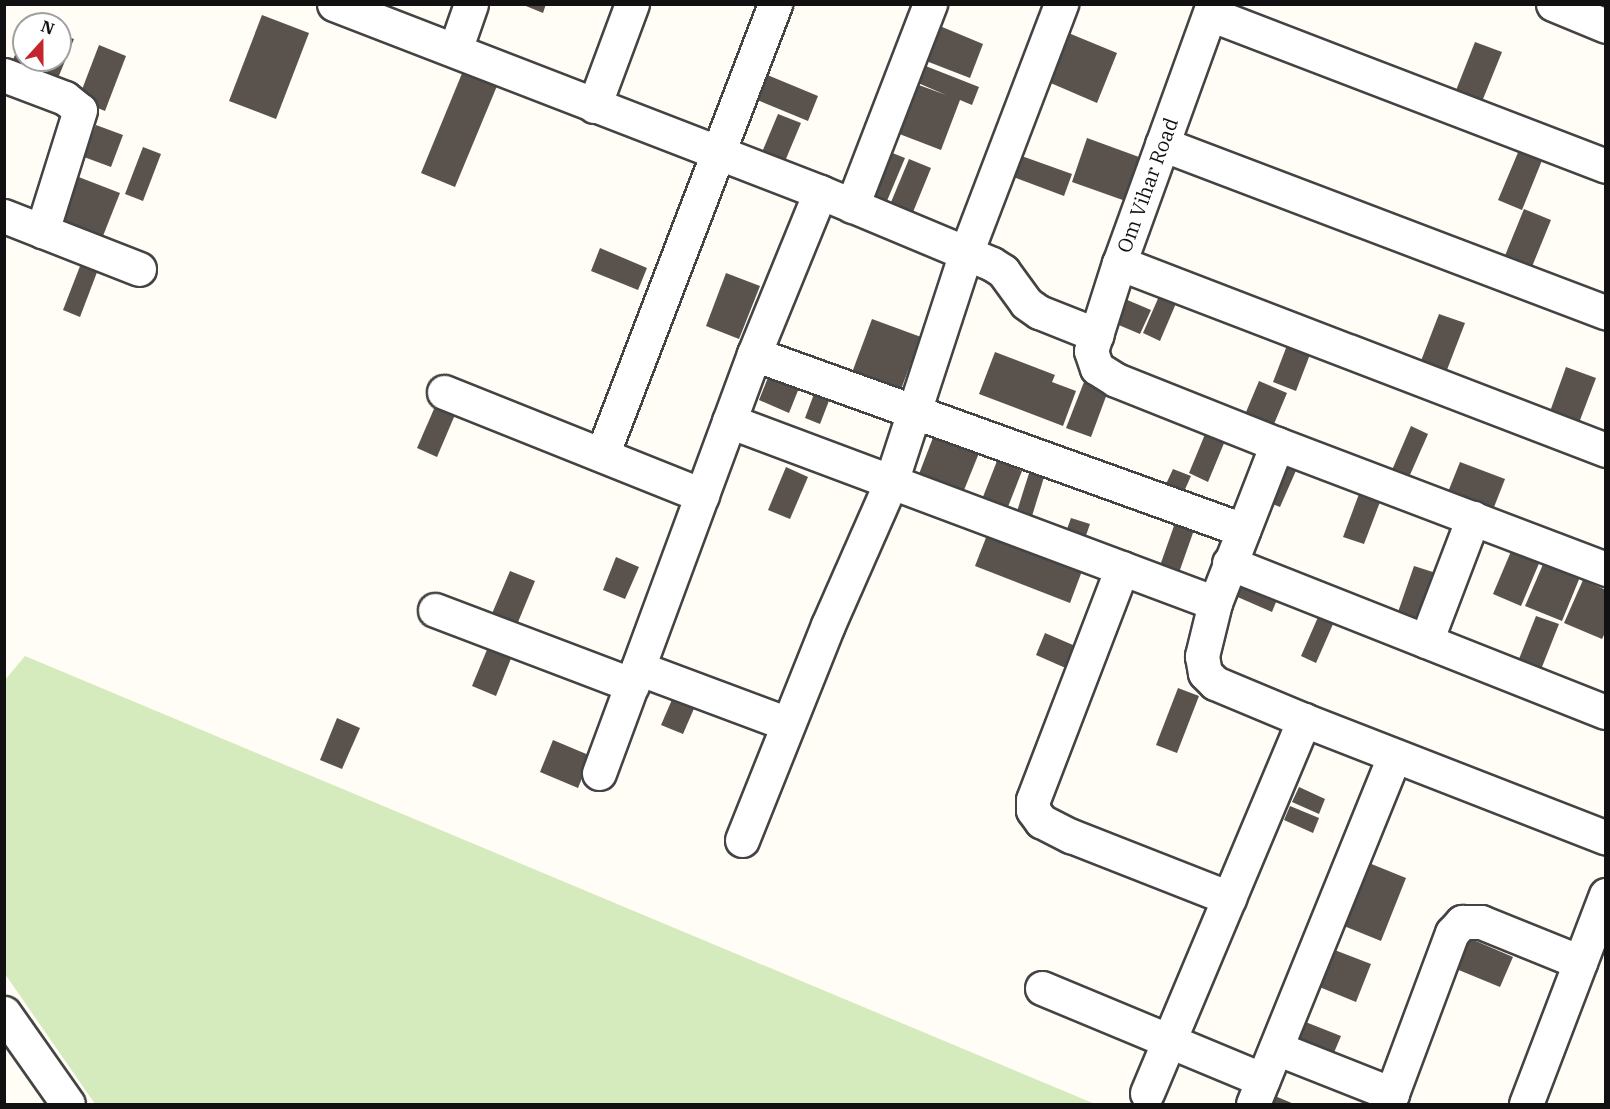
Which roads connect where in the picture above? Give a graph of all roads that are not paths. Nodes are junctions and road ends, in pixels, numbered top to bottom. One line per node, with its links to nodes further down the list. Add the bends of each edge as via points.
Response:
1 (334, 4): 10 (street)
2 (471, 4): 10 (street)
3 (632, 4): 12 (street)
4 (775, 4): 14 (street)
5 (930, 4): 17 (street)
6 (1553, 4): 9 (street)
7 (1051, 7): 20 (street)
8 (1211, 9): 13 (street, Om Vihar Road); 15 (street)
9 (1605, 26)
10 (455, 50): 12 (street)
11 (4, 75): 19 (street, via 65,98 80,110)
12 (594, 106): 14 (street)
13 (1162, 144): 21 (street, Om Vihar Road); 23 (street)
14 (718, 155): 16 (street); 31 (street)
15 (1605, 166)
16 (820, 192): 17 (street); 25 (street)
17 (852, 206): 20 (street)
18 (4, 216): 19 (street)
19 (42, 231): 22 (street)
20 (966, 253): 24 (street, via 1003,271 1026,303 1040,312); 27 (street)
21 (1119, 263): 24 (street, Om Vihar Road); 30 (street)
22 (139, 269)
23 (1605, 313)
24 (1097, 335): 29 (street, Om Vihar Road, via 1091,351 1097,368 1116,380)
25 (754, 354): 27 (street); 28 (street)
26 (444, 392): 31 (street)
27 (914, 412): 32 (street); 35 (street)
28 (729, 421): 32 (street); 33 (street)
29 (1277, 444): 34 (street); 35 (street)
30 (1605, 450)
31 (602, 455): 33 (street)
32 (891, 482): 37 (street); 45 (street)
33 (702, 495): 42 (street)
34 (1473, 518): 38 (street); 41 (street)
35 (1243, 530): 36 (street)
36 (1229, 563): 39 (street); 41 (street)
37 (1122, 568): 39 (street); 51 (street, via 1033,800 1033,810 1041,821 1071,836)
38 (1605, 569)
39 (1215, 603): 44 (street, via 1202,656 1204,673 1215,683)
40 (435, 610): 42 (street)
41 (1426, 641): 43 (street)
42 (635, 677): 45 (street); 47 (street)
43 (1605, 712)
44 (1304, 720): 46 (street); 51 (street)
45 (788, 724): 49 (street)
46 (1394, 756): 48 (street); 56 (street)
47 (599, 772)
48 (1605, 838)
49 (742, 840)
50 (1605, 895): 52 (street)
51 (1229, 898): 55 (street)
52 (1580, 962): 59 (street, via 1481,922 1462,922 1452,933); 61 (street)
53 (1042, 988): 55 (street)
54 (4, 1013): 60 (street)
55 (1169, 1040): 57 (street); 58 (street)
56 (1276, 1048): 57 (street); 59 (street)
57 (1258, 1092)
58 (1147, 1093)
59 (1390, 1099)
60 (68, 1104)
61 (1526, 1104)

